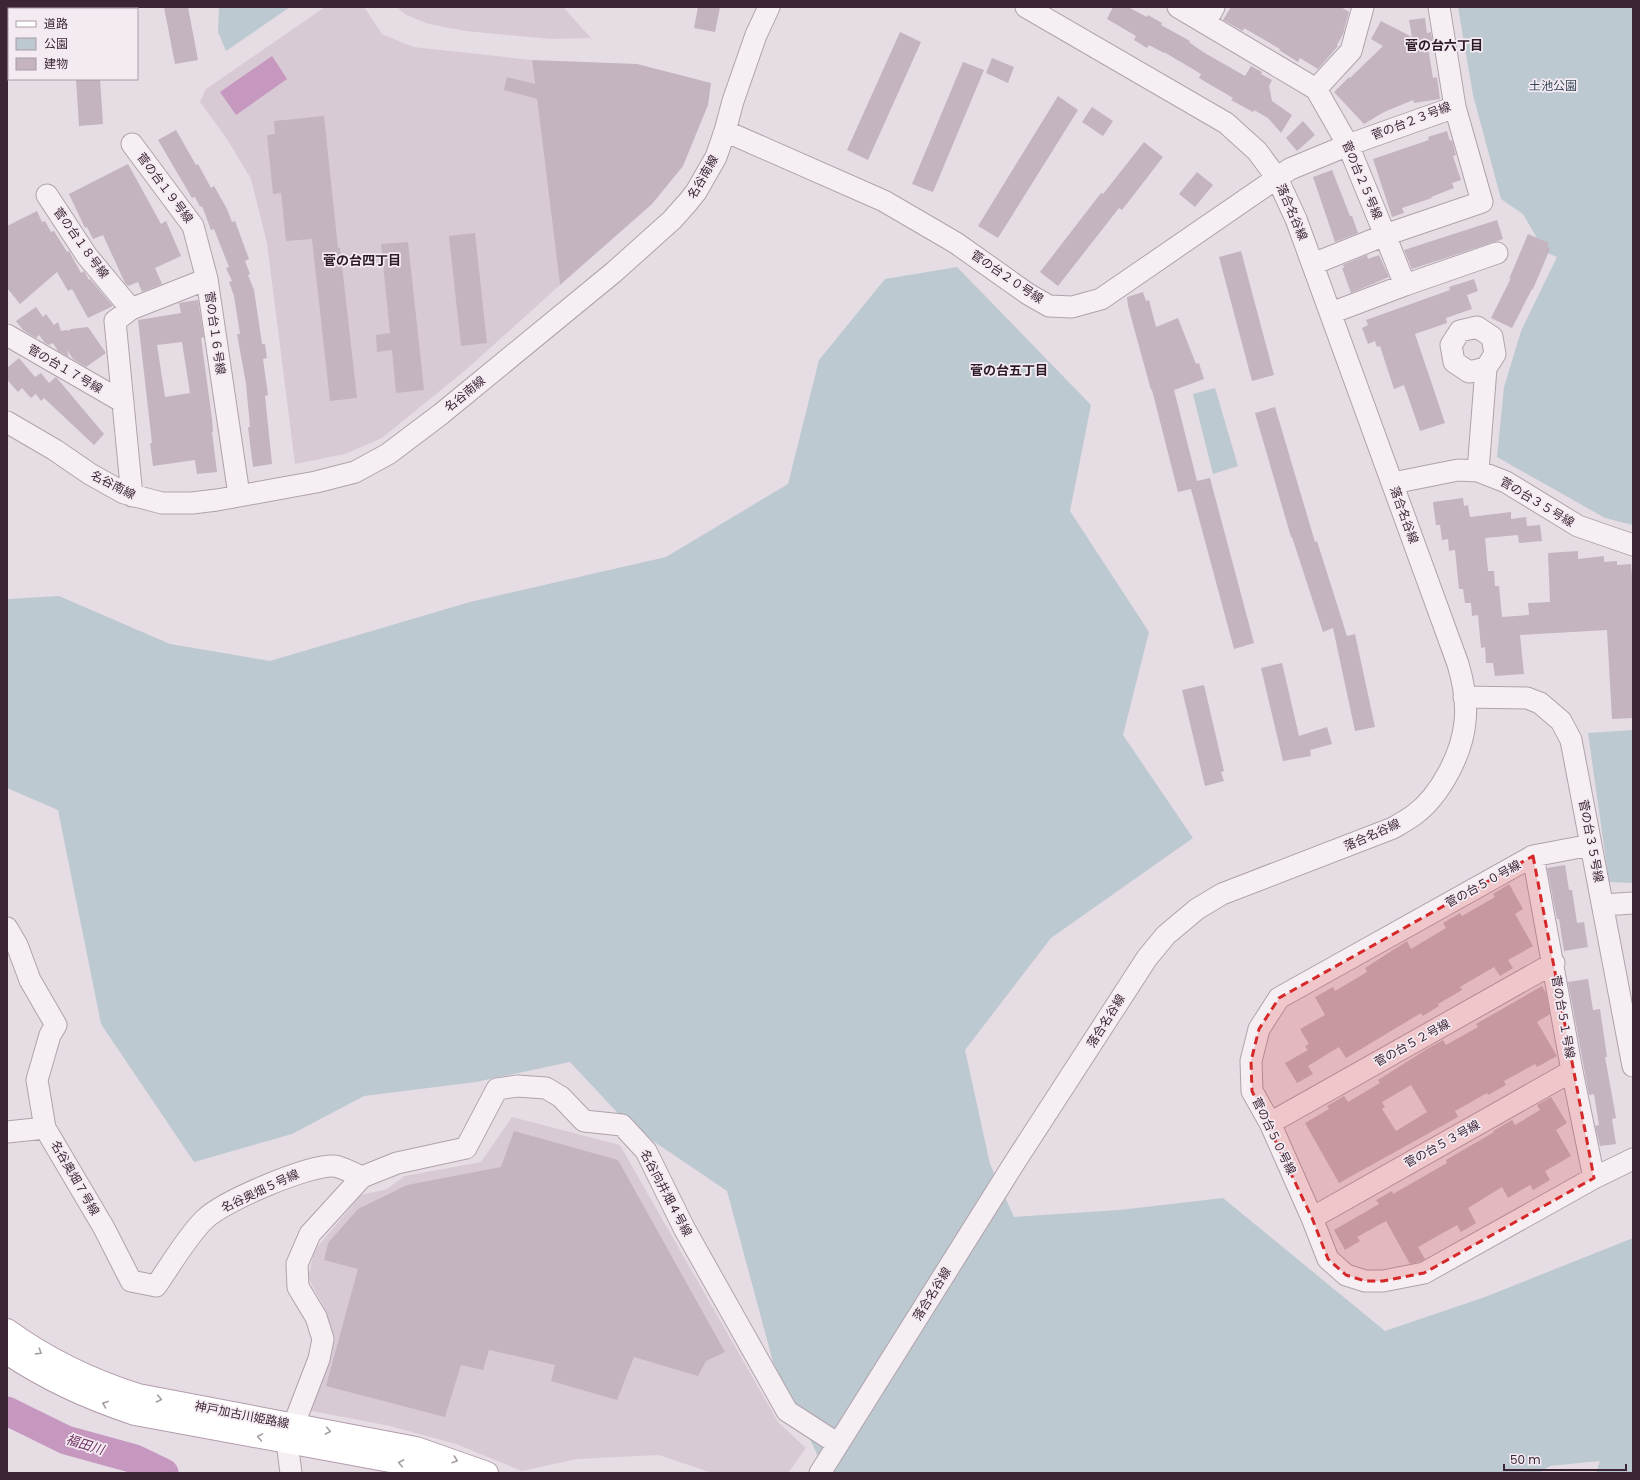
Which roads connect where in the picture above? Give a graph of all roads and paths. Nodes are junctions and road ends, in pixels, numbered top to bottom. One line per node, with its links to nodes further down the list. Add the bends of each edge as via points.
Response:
1 (769, 7): 10 (street, 名谷南線, via 756,35)
2 (1026, 7): 13 (street, 落合名谷線, via 1226,124 1257,151)
3 (1178, 7): 7 (street, 菅の台２５号線)
4 (1363, 7): 5 (street); 8 (street, via 1351,51)
5 (1370, 7)
6 (1440, 7): 9 (street, 菅の台２３号線)
7 (1210, 15): 8 (street, 菅の台２５号線)
8 (1316, 89): 12 (street, 菅の台２５号線)
9 (1455, 107): 12 (street, 菅の台２３号線); 15 (street, via 1482,202)
10 (725, 130): 13 (street, 菅の台２０号線, via 884,201 956,243 1048,306 1072,307 1101,299); 28 (street, 名谷南線, via 716,157 696,192 672,220 608,277 441,414 388,454 355,472)
11 (132, 144): 18 (street, 菅の台１９号線, via 194,226)
12 (1348, 145): 13 (street, 菅の台２３号線, via 1290,169); 15 (street, 菅の台２５号線)
13 (1277, 178): 17 (street, 落合名谷線)
14 (48, 195): 20 (street, 菅の台１８号線, via 87,256)
15 (1385, 236): 17 (street); 19 (street, 菅の台２５号線)
16 (1497, 253): 19 (street)
17 (1313, 264): 21 (street, 落合名谷線)
18 (207, 279): 20 (street, 菅の台１６号線); 28 (street, 菅の台１６号線)
19 (1405, 285): 21 (street)
20 (131, 309): 24 (street, 菅の台１６号線, via 115,321)
21 (1331, 313): 27 (street, 落合名谷線)
22 (7, 336): 24 (street, 菅の台１７号線)
23 (1486, 368): 26 (street)
24 (123, 402): 29 (street, 菅の台１６号線)
25 (7, 422): 29 (street, 名谷南線, via 90,474)
26 (1478, 471): 27 (street, 菅の台３５号線, via 1458,470); 30 (street, 菅の台３５号線, via 1506,482 1578,526)
27 (1393, 484): 31 (street, 落合名谷線, via 1458,664)
28 (238, 495): 29 (street, 名谷南線, via 192,503 162,503)
29 (132, 496)
30 (1633, 546)
31 (1464, 697): 32 (street, 菅の台３５号線, via 1527,698 1540,703 1561,721 1572,740); 51 (street, 落合名谷線, via 1463,734 1452,767 1430,799 1415,814 1393,828 1222,894 1197,909 1161,940 1124,991)
32 (1591, 845): 33 (street, 菅の台５０号線); 35 (street, 菅の台３５号線)
33 (1533, 856): 37 (street, 菅の台５１号線); 40 (street, 菅の台５０号線, via 1279,998 1259,1029 1251,1062 1252,1091)
34 (1633, 902): 35 (street)
35 (1603, 905): 38 (street, 菅の台３５号線)
36 (7, 928): 41 (street, via 17,945 30,980 56,1025 50,1036 37,1080)
37 (1554, 963): 39 (street, 菅の台５１号線); 40 (street, 菅の台５２号線)
38 (1633, 1066)
39 (1572, 1071): 45 (street, 菅の台５１号線); 46 (street, 菅の台５３号線)
40 (1270, 1123): 46 (street, 菅の台５０号線)
41 (45, 1128): 42 (street); 47 (street, 名谷奥畑７号線)
42 (7, 1132)
43 (1633, 1160): 45 (street, 菅の台５０号線)
44 (362, 1177): 47 (street, 名谷奥畑５号線, via 335,1166 312,1168 235,1200 206,1218 196,1228 156,1286 131,1281); 50 (street, 名谷向井畑４号線, via 310,1234 297,1264 298,1287 316,1318 323,1339 319,1359); 51 (street, 名谷向井畑４号線, via 397,1163 466,1148 497,1089 517,1086 546,1088 561,1097 584,1121 622,1125 646,1151 684,1228 787,1411)
45 (1594, 1178): 46 (street, 菅の台５０号線, via 1424,1273 1383,1281 1366,1281 1346,1275 1328,1260)
46 (1312, 1218)
47 (104, 1228)
48 (7, 1330): 50 (main road, 神戸加古川姫路線, one-way to 50, via 68,1368 114,1387)
49 (7, 1353): 50 (main road, 神戸加古川姫路線, one-way to 49, via 159,1419 112,1406 45,1377)
50 (291, 1433): 52 (main road, 神戸加古川姫路線, one-way to 52, via 416,1448); 53 (street); 54 (main road, 神戸加古川姫路線, one-way to 50)
51 (838, 1444): 55 (street, 落合名谷線)
52 (486, 1472)
53 (291, 1473)
54 (439, 1473)
55 (820, 1473)

